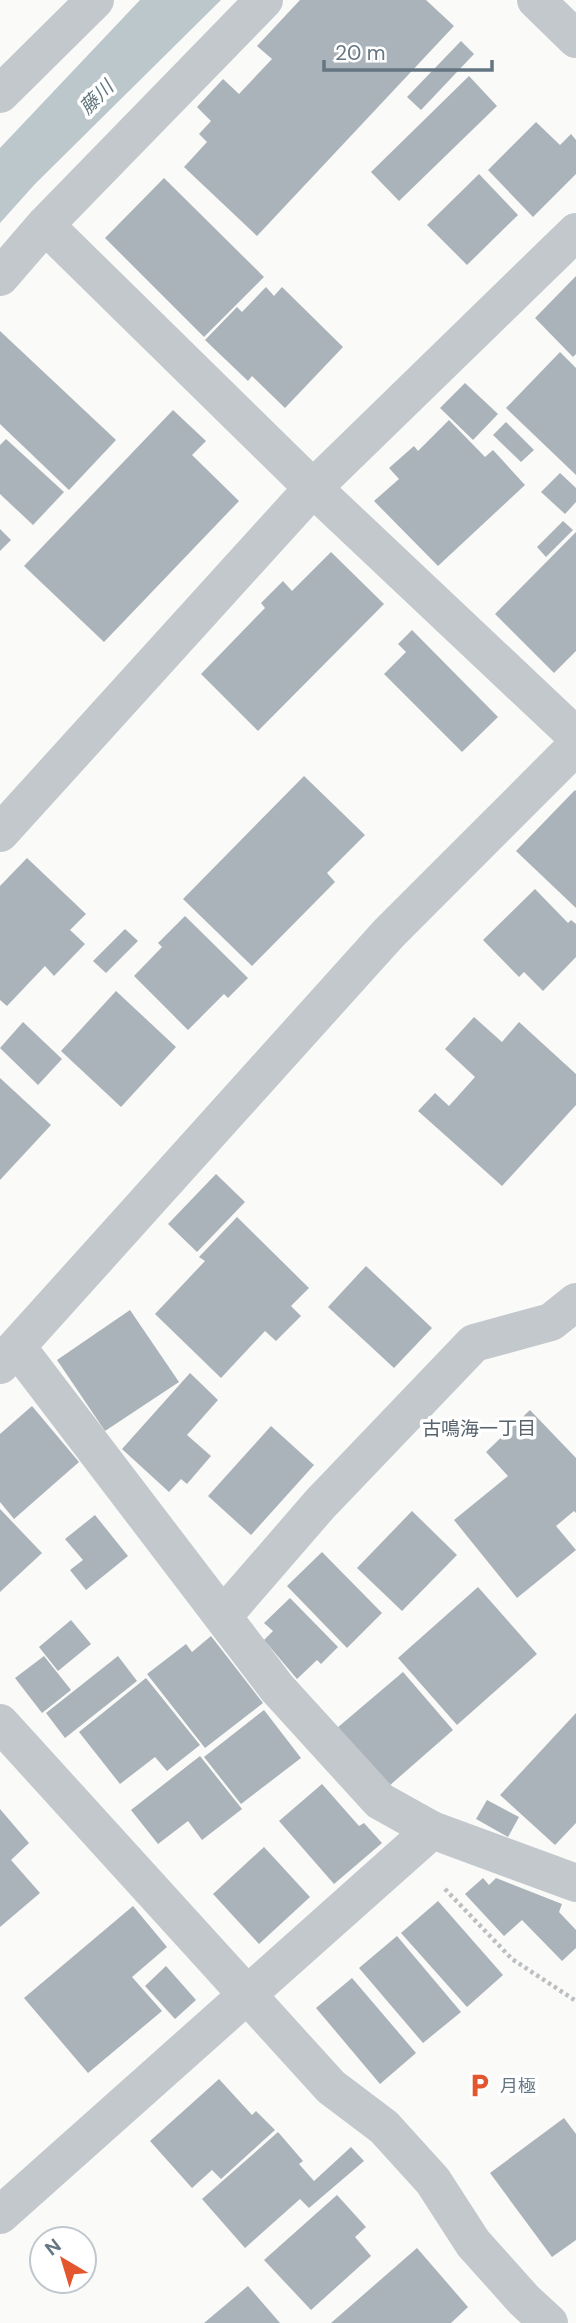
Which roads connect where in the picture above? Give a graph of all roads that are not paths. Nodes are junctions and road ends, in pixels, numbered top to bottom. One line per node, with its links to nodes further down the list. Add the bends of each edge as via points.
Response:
1 (95, 0): 5 (street)
2 (264, 0): 6 (street)
3 (536, 0): 4 (street)
4 (576, 39)
5 (0, 94)
6 (46, 225): 8 (street); 9 (street)
7 (576, 232): 9 (street)
8 (0, 277)
9 (313, 488): 10 (street); 12 (street)
10 (576, 736)
11 (576, 746): 14 (street, via 389,933)
12 (0, 833)
13 (576, 1302): 15 (street, via 551,1322 474,1343 320,1504)
14 (8, 1356): 15 (street)
15 (223, 1616): 17 (street, via 277,1688)
16 (0, 1723): 19 (street)
17 (420, 1840): 18 (street); 19 (street)
18 (576, 1883)
19 (247, 1994): 20 (street); 21 (street, via 331,2087 384,2127 433,2181 473,2243)
20 (0, 2215)
21 (549, 2323)

